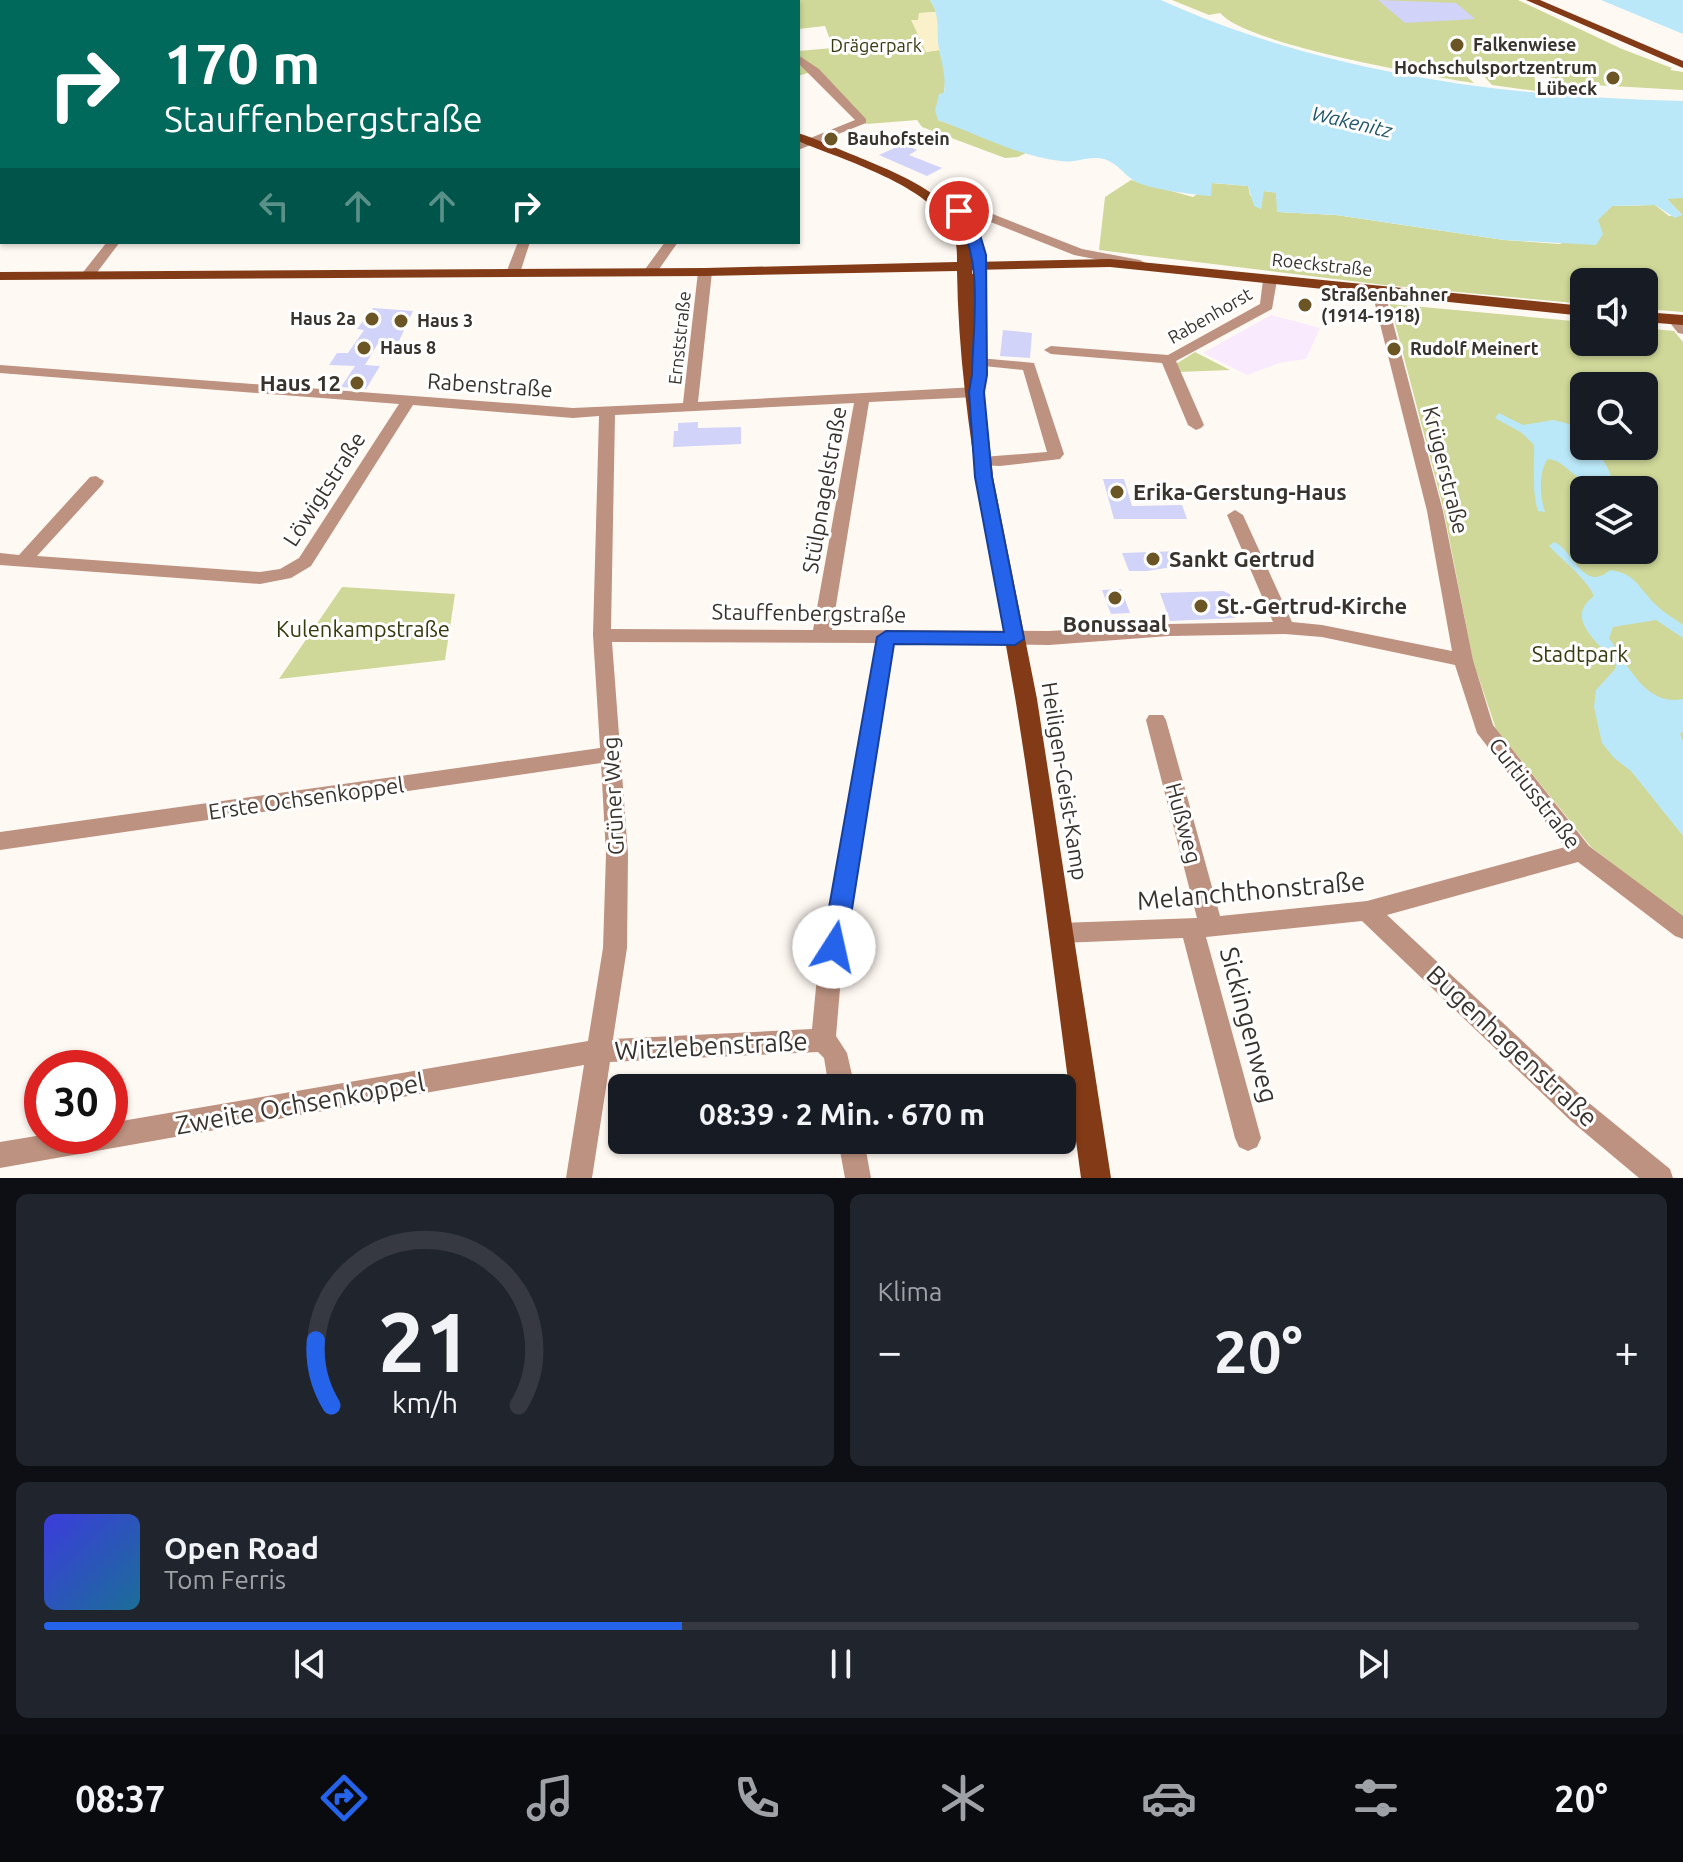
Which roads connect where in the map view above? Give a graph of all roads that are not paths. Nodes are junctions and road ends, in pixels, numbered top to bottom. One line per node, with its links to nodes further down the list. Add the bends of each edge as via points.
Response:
1 (1531, 0): 3 (main road)
2 (800, 60): 4 (street, via 862,121)
3 (1683, 65)
4 (805, 145): 5 (main road)
5 (937, 199): 6 (main road, Heiligen-Geist-Kamp); 11 (main road, Heiligen-Geist-Kamp, via 960,229)
6 (959, 211): 10 (street, via 986,216); 11 (main road, Heiligen-Geist-Kamp, via 978,242)
7 (112, 244): 16 (street)
8 (523, 244): 14 (street)
9 (671, 244): 12 (street)
10 (1085, 260): 11 (main road); 17 (main road, Roeckstraße); 17 (main road, Roeckstraße)
11 (972, 269): 13 (main road); 25 (main road, Heiligen-Geist-Kamp); 27 (main road, Heiligen-Geist-Kamp, via 966,335)
12 (650, 272): 13 (main road); 14 (main road)
13 (705, 272): 30 (street, Ernststraße)
14 (513, 273): 16 (main road)
15 (0, 276): 16 (main road)
16 (87, 276)
17 (1246, 277): 18 (main road, Roeckstraße)
18 (1270, 280): 19 (main road, Roeckstraße); 24 (street, Rabenhorst, via 1267,306)
19 (1379, 292): 20 (main road, Roeckstraße); 43 (street, Krügerstraße, via 1435,511)
20 (1570, 310)
21 (1658, 319): 22 (main road)
22 (1680, 323)
23 (1051, 350): 24 (street, Rabenhorst)
24 (1168, 359): 32 (street)
25 (979, 362): 27 (main road, Heiligen-Geist-Kamp); 33 (street, via 1029,366 1056,456)
26 (0, 369): 29 (street, Rabenstraße)
27 (976, 392): 28 (street, Rabenstraße); 33 (main road, Heiligen-Geist-Kamp)
28 (862, 398): 30 (street, Rabenstraße); 40 (street, Stülpnagelstraße)
29 (409, 400): 31 (street, Rabenstraße); 37 (street, Löwigtstraße, via 305,562 285,574 260,578)
30 (690, 407): 31 (street, Rabenstraße)
31 (607, 412): 39 (street, Grüner Weg)
32 (1196, 425)
33 (982, 462): 42 (main road, Heiligen-Geist-Kamp)
34 (96, 481): 37 (street)
35 (1235, 515): 38 (street)
36 (0, 559): 37 (street)
37 (24, 560)
38 (1285, 628): 42 (street, Stauffenbergstraße); 43 (street, Stauffenbergstraße)
39 (602, 635): 40 (street, Stauffenbergstraße); 45 (street, Grüner Weg)
40 (821, 637): 41 (street, Stauffenbergstraße)
41 (886, 637): 42 (street, Stauffenbergstraße); 52 (street)
42 (1015, 639): 51 (main road, Heiligen-Geist-Kamp)
43 (1463, 660): 47 (street, Curtiusstraße, via 1484,728)
44 (1156, 720): 49 (street, Hußweg)
45 (612, 754): 46 (street, Erste Ochsenkoppel); 53 (street, Grüner Weg, via 615,933)
46 (0, 841)
47 (1581, 852): 48 (street, Melanchthonstraße); 50 (street, Curtiusstraße)
48 (1367, 911): 49 (street, Melanchthonstraße); 61 (street, Bugenhagenstraße, via 1580,1112)
49 (1202, 927): 51 (street, Melanchthonstraße); 55 (street, Sickingenweg)
50 (1683, 929)
51 (1061, 933): 60 (main road, Heiligen-Geist-Kamp)
52 (823, 1040): 53 (street, Witzlebenstraße); 54 (street, via 835,1053)
53 (600, 1051): 57 (street, Zweite Ochsenkoppel); 58 (street, Grüner Weg)
54 (839, 1074)
55 (1248, 1138)
56 (854, 1154): 59 (street)
57 (0, 1155)
58 (579, 1178)
59 (858, 1178)
60 (1096, 1178)
61 (1660, 1178)

